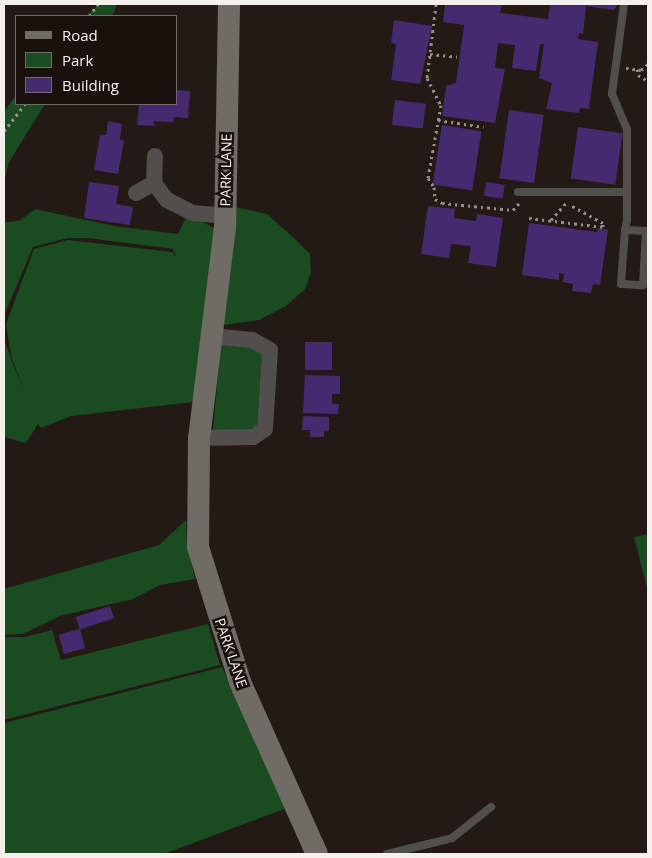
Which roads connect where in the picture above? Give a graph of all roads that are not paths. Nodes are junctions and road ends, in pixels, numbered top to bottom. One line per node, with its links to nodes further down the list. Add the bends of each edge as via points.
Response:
1 (229, 4): 8 (main road, PARK LANE)
2 (624, 4): 6 (lane, via 612,94 627,129)
3 (155, 156): 4 (street)
4 (154, 183): 7 (street); 8 (street, via 161,194 181,209)
5 (518, 192): 6 (lane)
6 (625, 192): 9 (lane)
7 (136, 193)
8 (225, 216): 10 (main road, PARK LANE)
9 (626, 230): 9 (lane, via 621,284 643,285 646,231)
10 (211, 336): 11 (main road, PARK LANE); 11 (street, via 252,340 270,350 265,429 253,437)
11 (199, 438): 13 (main road, PARK LANE, via 198,546 208,584 240,682)
12 (491, 807): 14 (lane, via 452,838)
13 (317, 854)
14 (387, 854)

